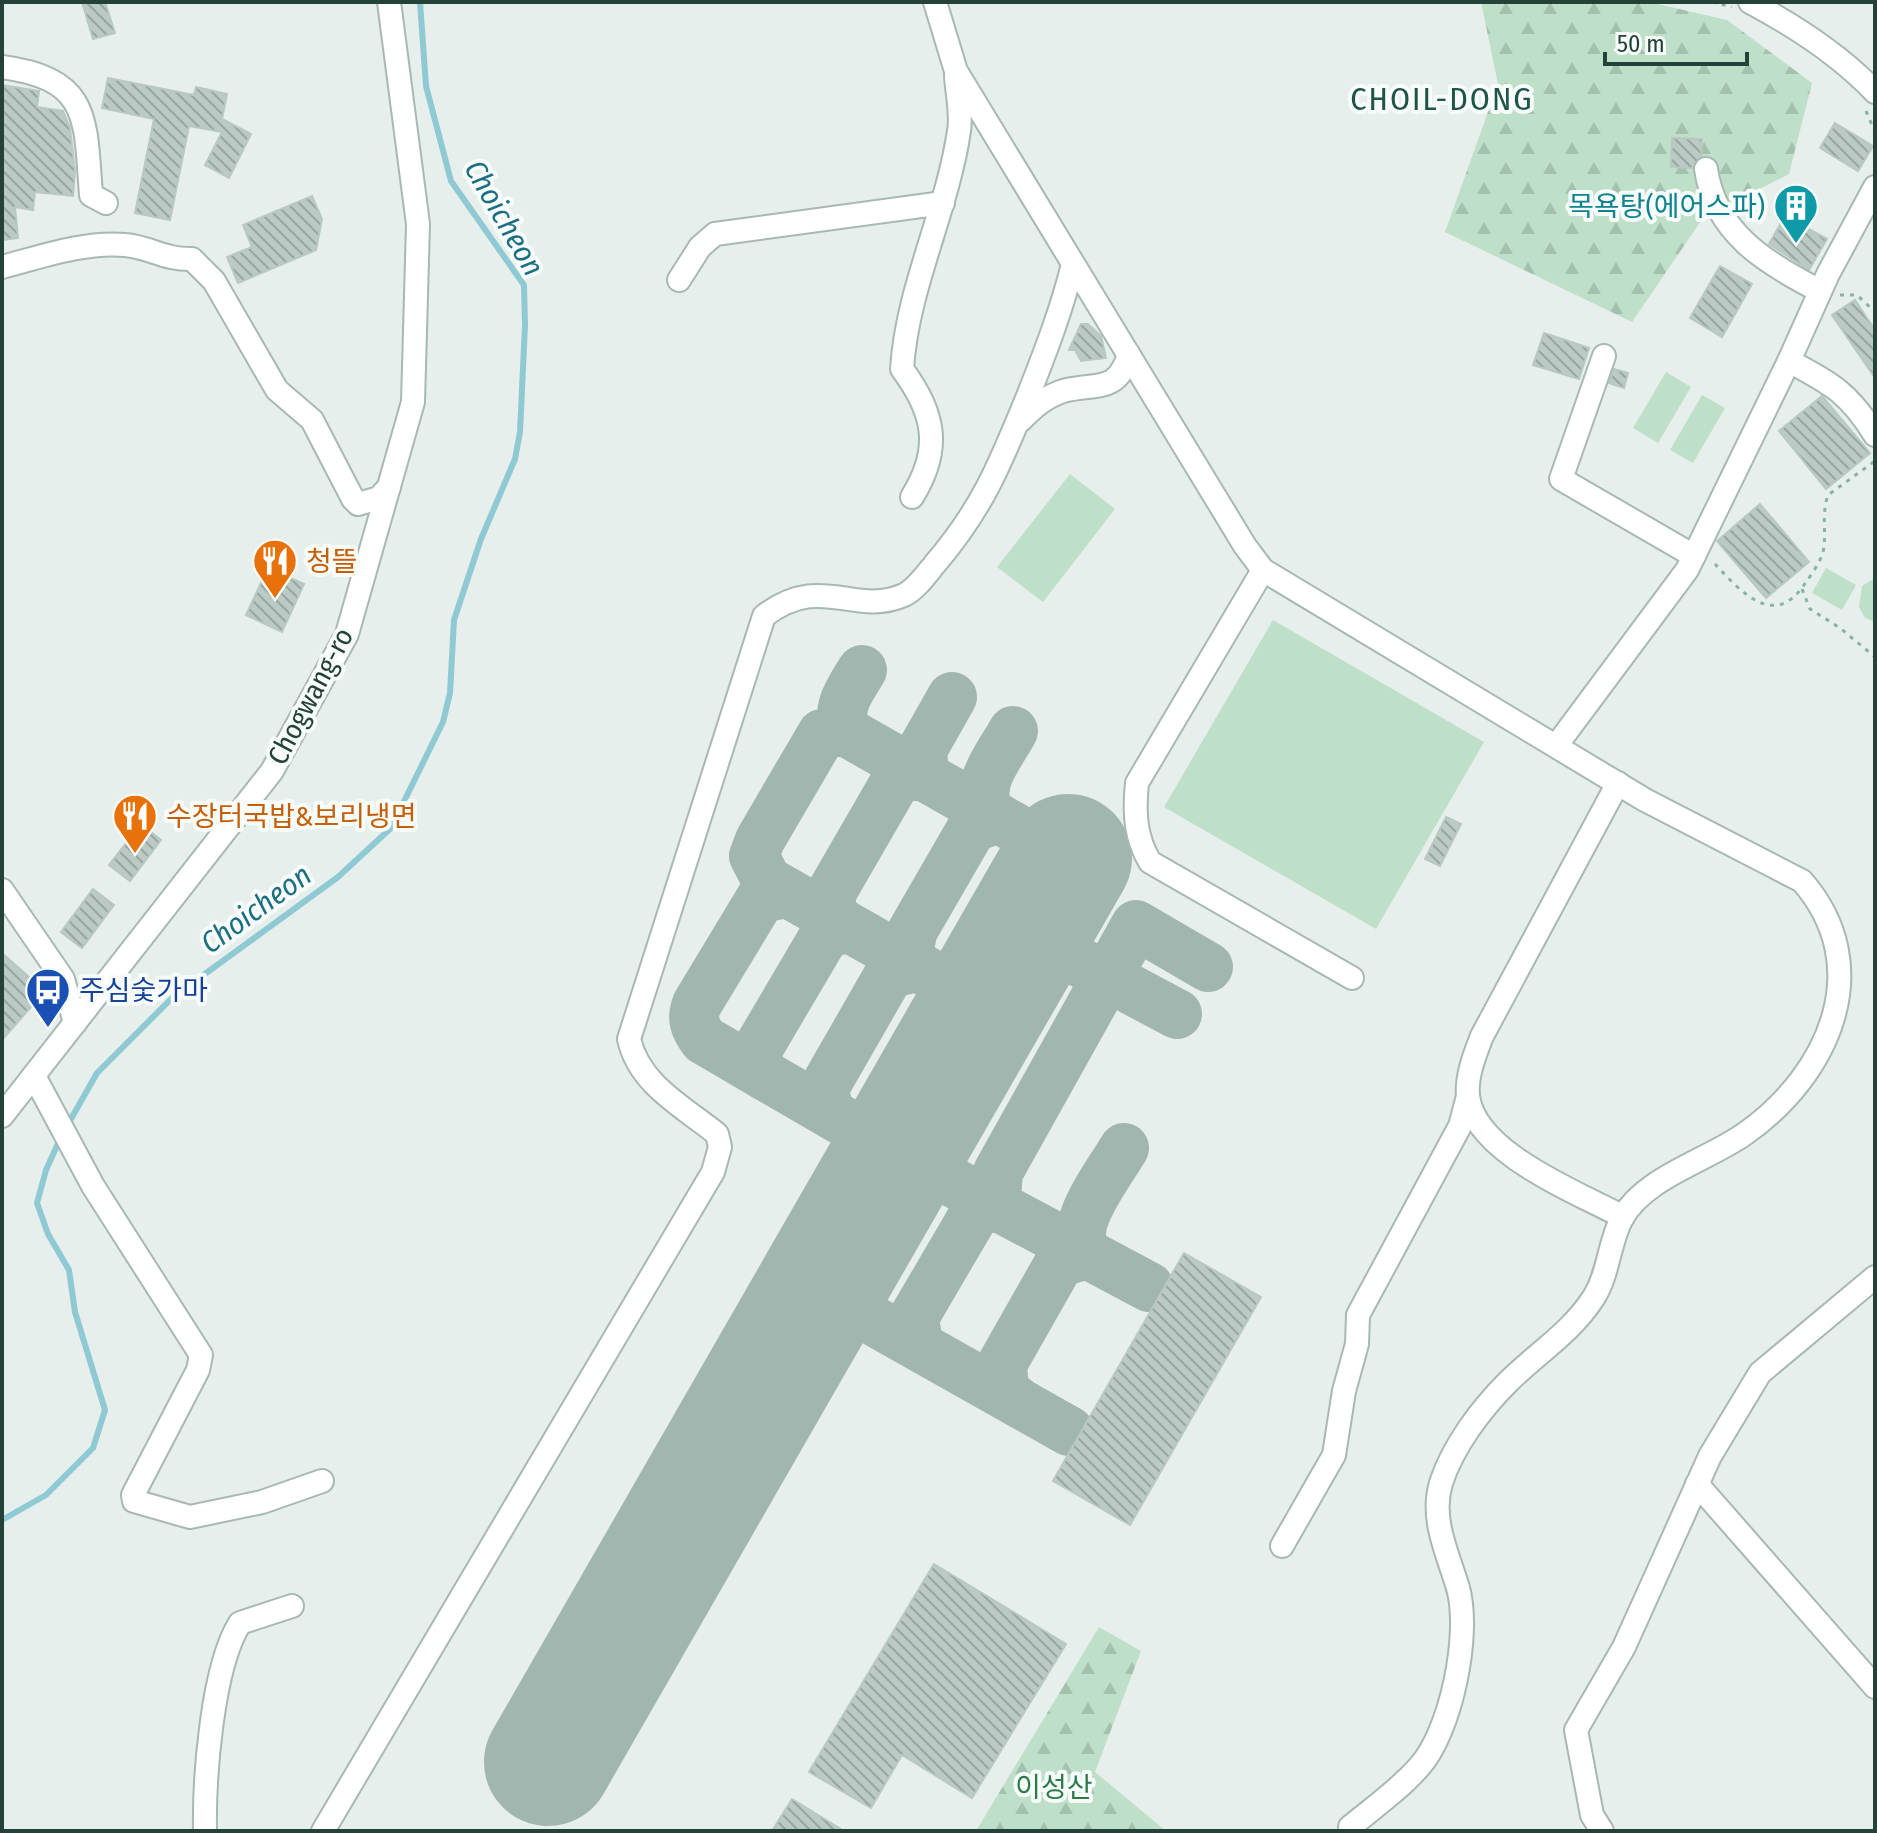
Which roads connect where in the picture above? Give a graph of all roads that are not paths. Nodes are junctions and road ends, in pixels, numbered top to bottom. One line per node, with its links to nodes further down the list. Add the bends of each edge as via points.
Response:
1 (389, 2): 20 (street, Chogwang-ro, via 418,224 413,402)
2 (935, 2): 5 (street)
3 (1750, 2): 6 (street, via 1784,20)
4 (2, 67): 9 (street, via 44,75 74,96 86,127 91,195)
5 (956, 71): 10 (street, via 960,128); 11 (street)
6 (1875, 92)
7 (1706, 169): 14 (street, via 1714,200 1738,238 1761,258)
8 (1875, 187): 14 (street, via 1859,210)
9 (106, 203)
10 (943, 203): 13 (street, via 715,234); 21 (street, via 905,331 902,369 921,394 933,432 927,473)
11 (1073, 264): 15 (street); 18 (street)
12 (2, 267): 20 (street, via 120,244 192,259 214,281 277,390 312,420 353,499 358,504 371,502)
13 (679, 280)
14 (1829, 293): 17 (street)
15 (1129, 355): 18 (street, via 1120,376 1110,383 1066,390 1043,400); 23 (street)
16 (1604, 356): 22 (street, via 1561,479)
17 (1789, 361): 19 (street, via 1855,403); 22 (street)
18 (1015, 426): 41 (street, via 989,491 958,537 905,595 877,600 812,594 785,599 764,616 629,1039 634,1061 650,1081 717,1134 720,1147 713,1172)
19 (1875, 435)
20 (389, 487): 28 (street, Chogwang-ro, via 347,634 272,771)
21 (912, 497)
22 (1704, 560): 24 (street)
23 (1263, 570): 24 (street); 27 (street, via 1137,783 1134,812 1140,846 1150,862)
24 (1556, 746): 25 (street)
25 (1618, 783): 30 (street, via 1482,1036); 32 (street, via 1802,881 1822,903 1839,946 1842,984 1819,1059 1791,1094 1746,1134 1663,1179)
26 (2, 890): 28 (street, via 63,979)
27 (1352, 978)
28 (75, 1023): 29 (street, Chogwang-ro)
29 (34, 1076): 31 (street, Chogwang-ro); 34 (street, via 70,1146 201,1355 141,1476 134,1501 190,1517 262,1502)
30 (1468, 1096): 32 (street, via 1475,1116 1500,1149); 36 (street, via 1460,1126 1358,1315 1334,1455)
31 (2, 1116)
32 (1623, 1217): 39 (street, via 1594,1297 1555,1344 1508,1382 1450,1462 1437,1500 1461,1611 1448,1709 1418,1769)
33 (1875, 1277): 35 (street, via 1760,1373)
34 (322, 1481)
35 (1697, 1484): 38 (street); 42 (street, via 1624,1647 1576,1730 1592,1815)
36 (1282, 1546)
37 (292, 1606): 40 (street, via 240,1623 231,1637 210,1753)
38 (1875, 1687)
39 (1350, 1827)
40 (205, 1831)
41 (323, 1831)
42 (1602, 1831)

